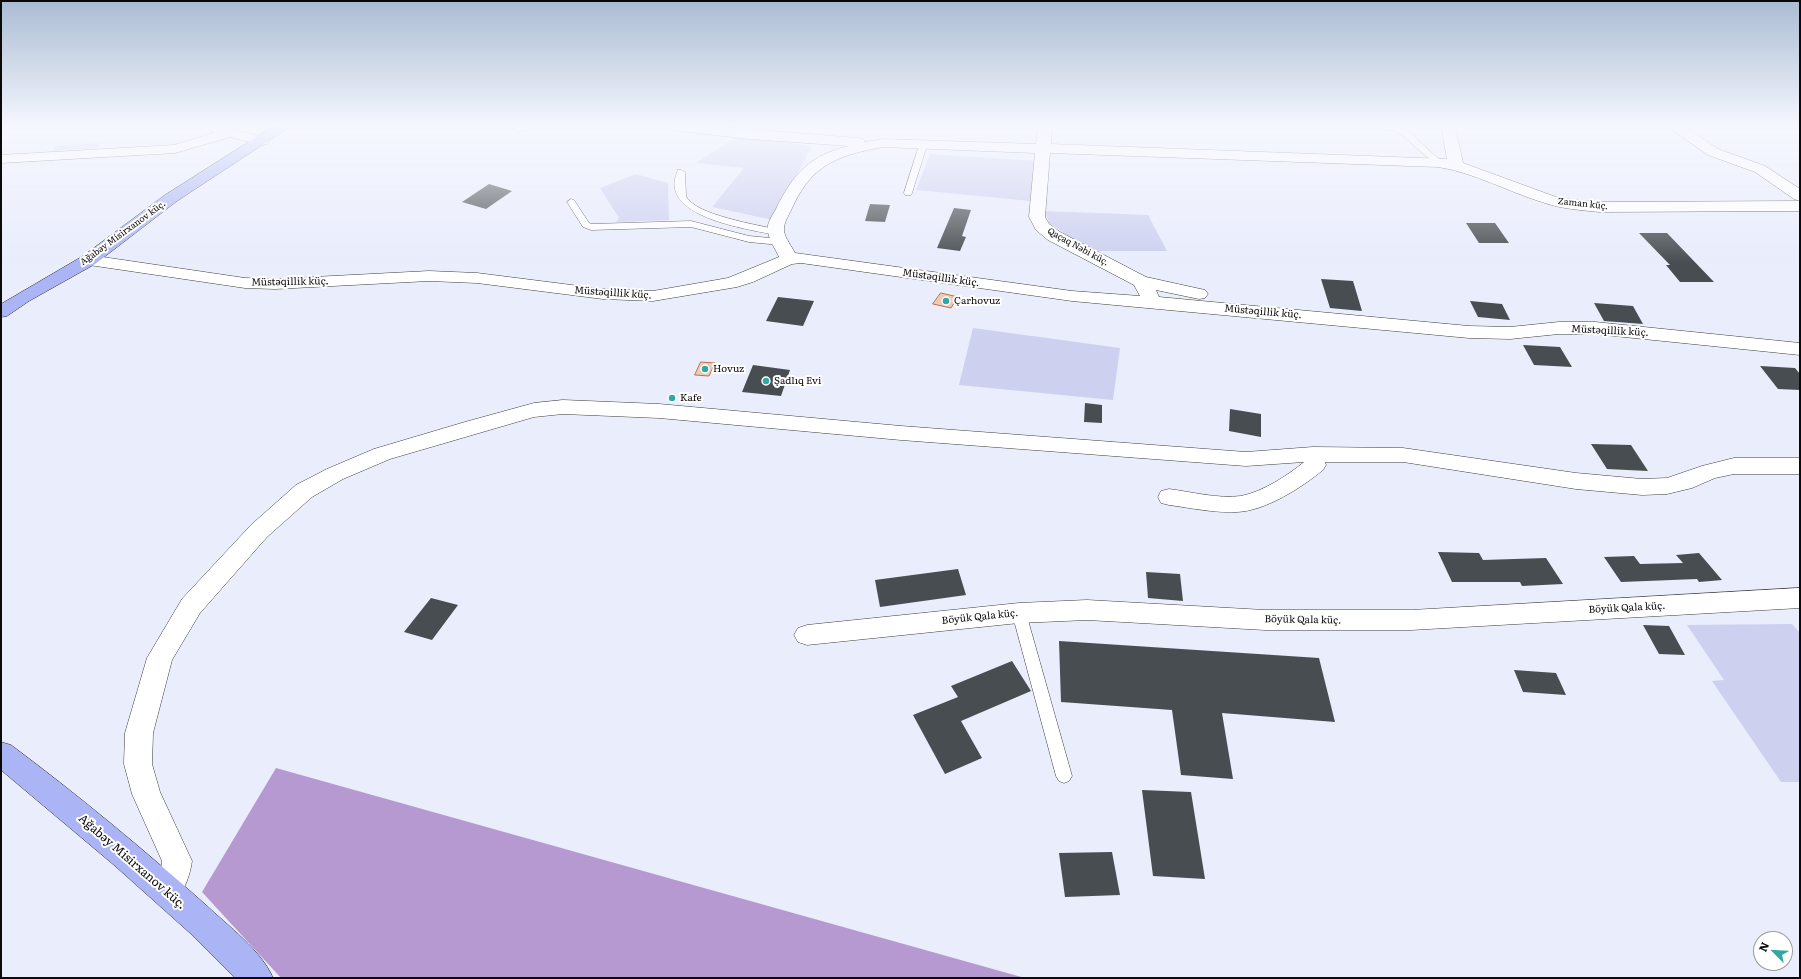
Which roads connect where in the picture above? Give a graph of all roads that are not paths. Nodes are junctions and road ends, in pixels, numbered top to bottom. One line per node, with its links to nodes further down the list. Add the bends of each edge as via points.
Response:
1 (213, 172): 14 (street, Ağabəy Misirxanov küç., via 171,198)
2 (681, 172): 12 (lane, via 680,195 685,203 698,210)
3 (806, 172): 12 (street, Zaman küç., via 777,223)
4 (915, 172): 8 (lane)
5 (1040, 172): 15 (street, Qaçaq Nəbi küç., via 1036,217 1042,227 1054,236)
6 (1474, 172): 11 (street, Zaman küç., via 1567,204 1599,207)
7 (1764, 172): 9 (street)
8 (908, 193)
9 (1800, 196)
10 (571, 202): 12 (lane, via 586,225 591,227 691,224 749,239)
11 (1800, 206)
12 (778, 237): 13 (street)
13 (788, 259): 14 (street, Müstəqillik küç., via 731,283 654,296 603,294 477,278 429,276 275,284 245,283); 16 (street, Müstəqillik küç., via 816,259 1072,296)
14 (88, 260): 17 (street, Ağabəy Misirxanov küç.)
15 (1140, 281): 16 (street, via 1147,289); 18 (street, Qaçaq Nəbi küç., via 1258,306)
16 (1151, 302): 18 (street, Müstəqillik küç.)
17 (1, 312)
18 (1275, 313): 19 (street, Müstəqillik küç., via 1469,332 1510,333 1559,328 1595,328)
19 (1800, 349)
20 (1313, 454): 21 (street, via 1402,455 1576,481 1642,487 1667,486 1710,471 1734,466); 22 (street, via 1315,465 1256,500 1239,504); 28 (street, via 1246,459 902,433 659,411 563,407 534,410 382,454 335,474 304,491 259,531 191,606 160,658 138,733 138,764 146,794 177,861 176,873)
21 (1800, 466)
22 (1169, 497)
23 (1800, 598): 24 (street, Böyük Qala küç., via 1404,620 1265,620 1088,610)
24 (1019, 613): 25 (street, Böyük Qala küç.); 27 (lane)
25 (807, 635)
26 (1, 754): 28 (street, Ağabəy Misirxanov küç., via 55,794)
27 (1064, 776)
28 (165, 890): 29 (street, Ağabəy Misirxanov küç.)
29 (257, 978)

